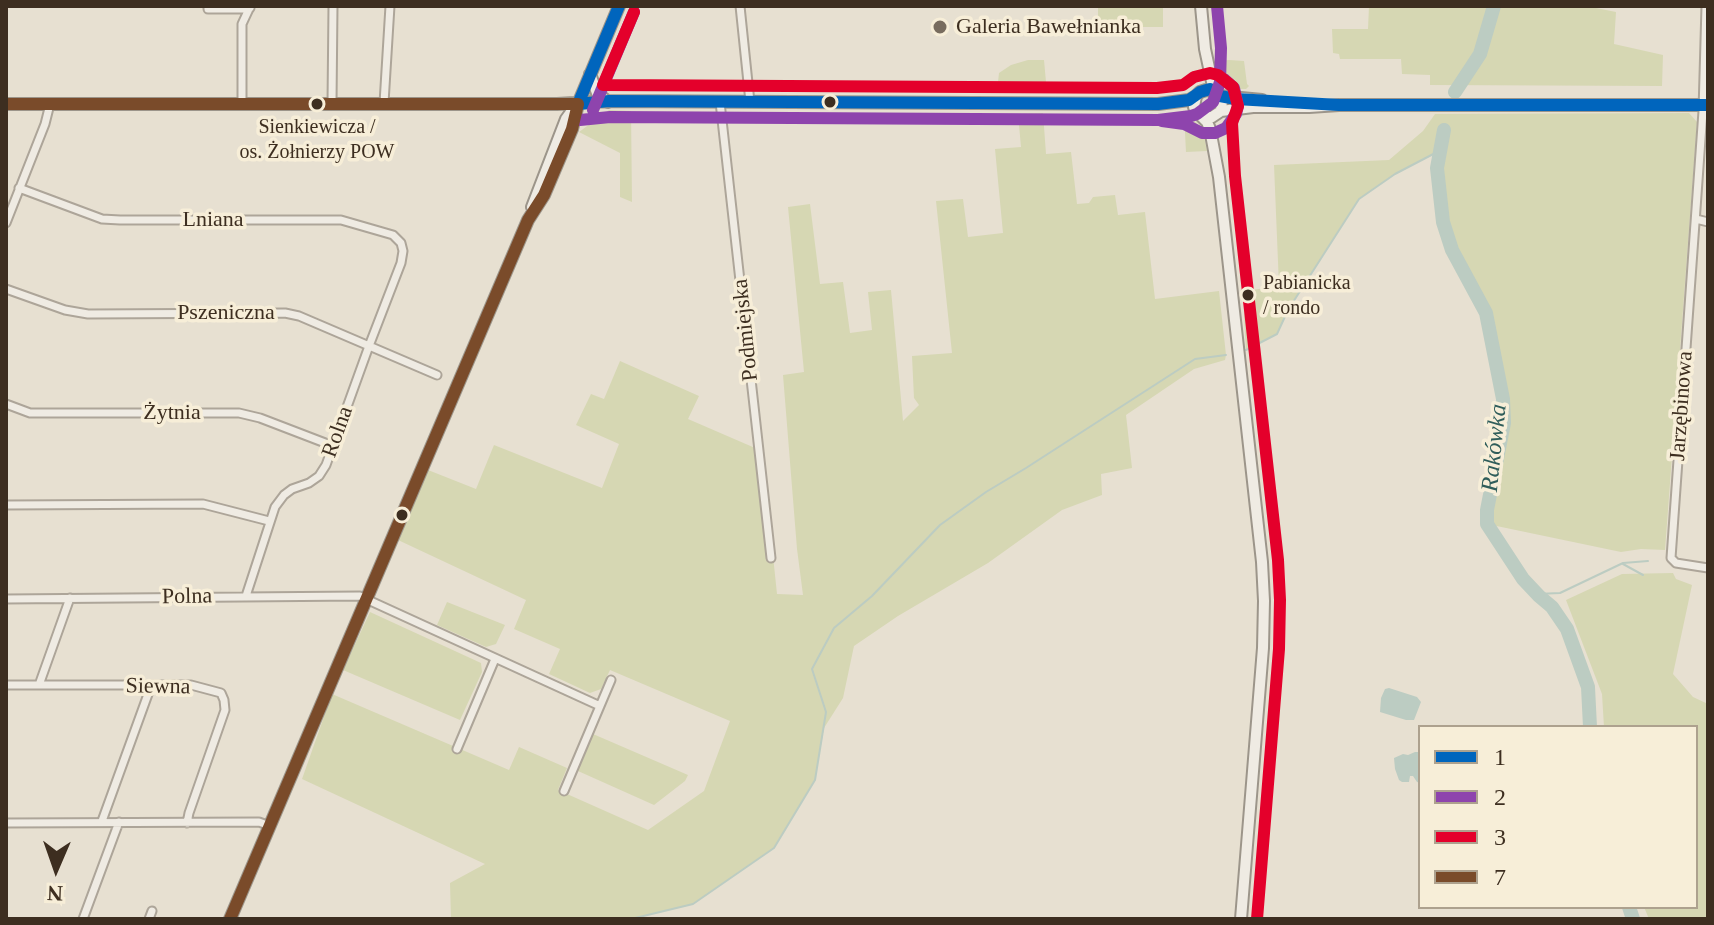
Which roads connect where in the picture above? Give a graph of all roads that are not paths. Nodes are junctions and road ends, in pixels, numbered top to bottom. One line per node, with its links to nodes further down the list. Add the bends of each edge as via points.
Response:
1 (208, 6): 8 (street)
2 (333, 6): 18 (street)
3 (390, 6): 19 (street)
4 (619, 6): 11 (main road)
5 (740, 6): 16 (street)
6 (1201, 6): 10 (main road)
7 (1706, 6): 9 (street, Jarzębinowa)
8 (250, 8): 17 (street, via 242,24)
9 (1706, 44): 26 (street, Jarzębinowa)
10 (1205, 49): 12 (main road); 13 (main road)
11 (590, 74): 14 (main road, via 597,93); 23 (main road)
12 (1198, 94): 13 (main road); 24 (main road); 28 (main road, via 1194,102)
13 (1217, 94): 25 (main road); 27 (main road)
14 (608, 102): 15 (main road); 23 (main road); 29 (main road)
15 (720, 102): 16 (main road); 43 (street, Podmiejska)
16 (750, 102): 24 (main road)
17 (242, 103): 18 (main road); 21 (main road)
18 (332, 103): 19 (main road)
19 (384, 103): 22 (main road)
20 (6, 104): 21 (main road)
21 (50, 104): 31 (street)
22 (557, 104): 23 (main road); 29 (main road)
23 (578, 104): 29 (main road)
24 (1158, 104): 28 (main road)
25 (1339, 105): 26 (main road); 27 (main road)
26 (1705, 105): 32 (street, Jarzębinowa)
27 (1219, 113): 28 (main road, via 1207,118); 30 (main road)
28 (1199, 114): 30 (main road, via 1212,137)
29 (569, 124): 48 (main road)
30 (1219, 177): 64 (main road, via 1264,601)
31 (19, 188): 34 (street); 35 (street, Lniana, via 102,219 348,220 393,235)
32 (1696, 219): 33 (street); 44 (street, Jarzębinowa, via 1671,553 1674,563)
33 (1708, 222)
34 (6, 223)
35 (403, 248): 37 (street, Rolna)
36 (6, 289): 37 (street, Pszeniczna, via 88,314 285,313)
37 (369, 346): 38 (street, Pszeniczna); 40 (street, Rolna)
38 (437, 375)
39 (6, 404): 40 (street, Żytnia, via 30,413 239,413)
40 (333, 446): 42 (street, Rolna, via 319,476 284,495)
41 (6, 505): 42 (street, via 203,504)
42 (269, 521): 45 (street, Rolna)
43 (771, 558)
44 (1708, 568)
45 (246, 596): 46 (street, Polna); 48 (street, Polna)
46 (70, 598): 47 (street, Polna); 52 (street)
47 (6, 599)
48 (366, 599): 49 (street); 61 (main road)
49 (495, 659): 54 (street); 55 (street)
50 (611, 680): 54 (street)
51 (6, 685): 52 (street, Siewna)
52 (39, 685): 53 (street, Siewna)
53 (151, 686): 57 (street); 60 (street, Siewna, via 191,685 221,693 224,700)
54 (600, 706): 56 (street)
55 (457, 749)
56 (564, 791)
57 (102, 821): 58 (street); 59 (street)
58 (119, 822): 60 (street); 62 (street)
59 (6, 823)
60 (187, 823): 61 (street)
61 (270, 826): 63 (main road)
62 (83, 919)
63 (230, 919)
64 (1241, 919)

